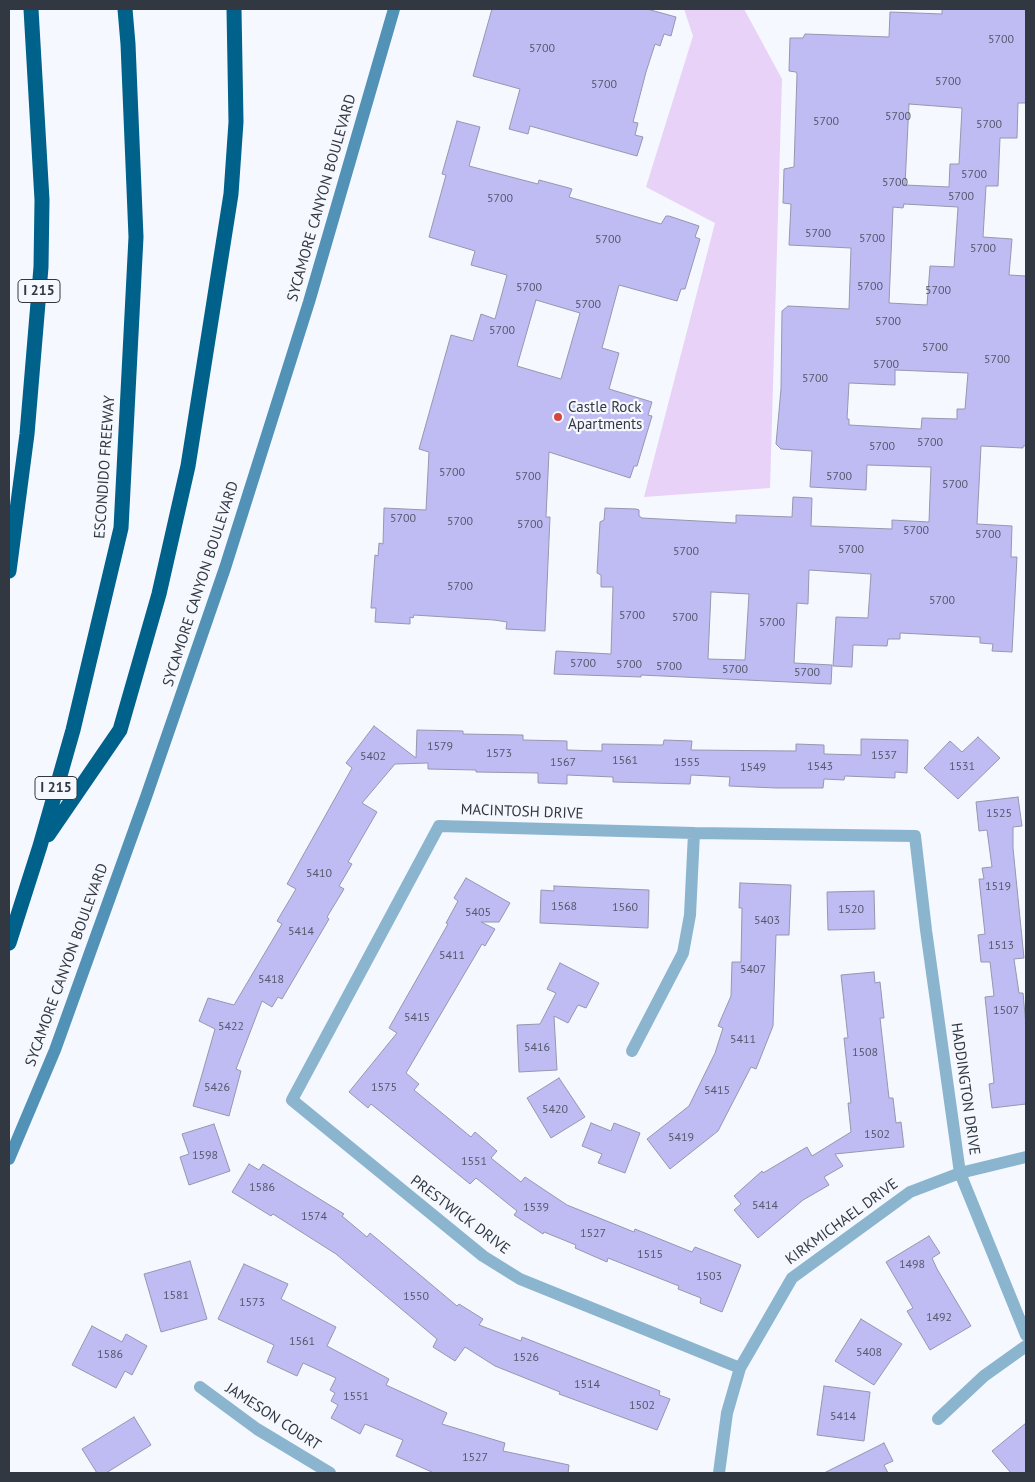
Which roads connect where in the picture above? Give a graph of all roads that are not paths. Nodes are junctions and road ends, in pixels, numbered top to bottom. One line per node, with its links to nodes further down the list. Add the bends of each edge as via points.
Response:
1 (31, 9): 5 (highway, I 215, via 42,200 40,267 27,434)
2 (125, 9): 8 (highway, ESCONDIDO FREEWAY / I 215, via 136,238 120,528 73,730)
3 (234, 9): 8 (highway, via 236,122 231,194 188,466 167,558 120,730)
4 (394, 9): 13 (street, SYCAMORE CANYON BOULEVARD, via 309,302 225,568 55,1050)
5 (9, 571)
6 (694, 833): 7 (street, MACINTOSH DRIVE); 10 (street, via 690,915 683,953); 11 (street, MACINTOSH DRIVE, via 439,826)
7 (915, 836): 14 (street, HADDINGTON DRIVE)
8 (40, 846): 9 (highway, ESCONDIDO FREEWAY / I 215)
9 (9, 943)
10 (632, 1051)
11 (292, 1100): 17 (street, PRESTWICK DRIVE, via 482,1256 520,1279)
12 (1026, 1157): 14 (street, KIRKMICHAEL DRIVE)
13 (9, 1159)
14 (960, 1173): 15 (street, HADDINGTON DRIVE); 17 (street, KIRKMICHAEL DRIVE, via 910,1192 792,1278)
15 (1026, 1335)
16 (1026, 1346): 19 (street, via 984,1376)
17 (740, 1368): 21 (street, KIRKMICHAEL DRIVE, via 728,1413)
18 (200, 1387): 20 (street, JAMESON COURT, via 257,1429)
19 (938, 1419)
20 (330, 1473)
21 (720, 1473)

